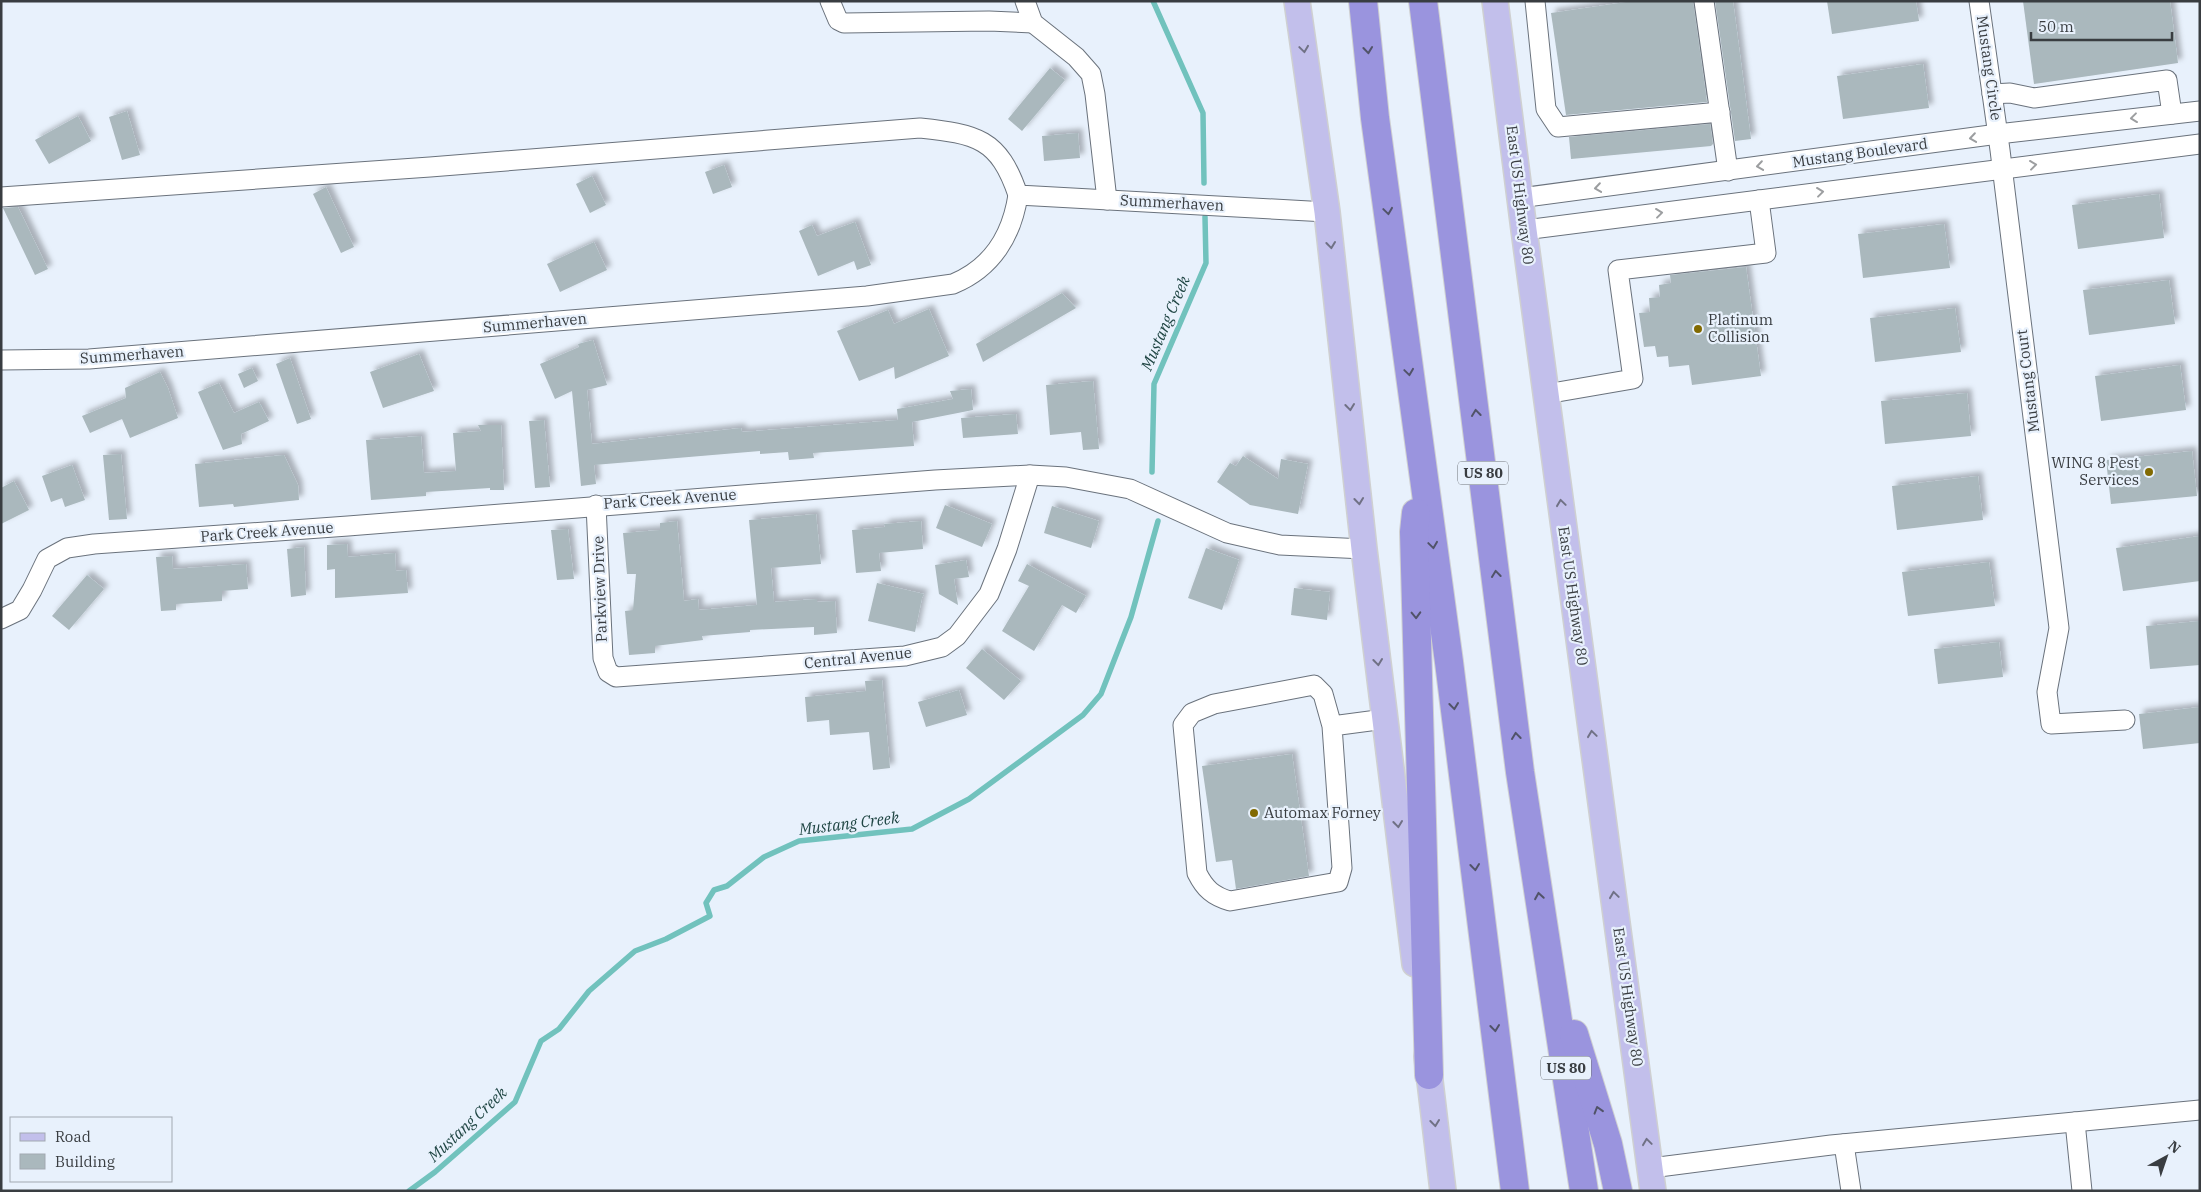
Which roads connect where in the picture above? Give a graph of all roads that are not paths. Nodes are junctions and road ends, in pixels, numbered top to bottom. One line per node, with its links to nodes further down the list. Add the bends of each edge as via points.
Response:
1 (830, 1): 10 (street, via 838,20 844,23)
2 (1025, 1): 10 (street)
3 (1297, 1): 24 (main road, one-way to 24)
4 (1363, 1): 28 (highway, one-way to 28, via 1375,118)
5 (1423, 1): 37 (highway, US 80, one-way to 5, via 1520,772)
6 (1495, 1): 21 (main road, East US Highway 80)
7 (1535, 1): 13 (street, via 1546,110 1558,127)
8 (1704, 1): 13 (street)
9 (1979, 1): 11 (street, Mustang Circle)
10 (1033, 23): 22 (street, via 1076,57 1091,74)
11 (1992, 94): 14 (street, via 2010,93 2034,98 2167,80); 15 (street, Mustang Circle)
12 (2200, 111): 14 (street, Mustang Boulevard)
13 (1720, 112): 18 (street)
14 (2172, 114): 15 (street, Mustang Boulevard, one-way to 15)
15 (1998, 134): 17 (street, Mustang Court); 18 (street, Mustang Boulevard, one-way to 18)
16 (2200, 144): 17 (street, one-way to 16)
17 (2002, 168): 23 (street, one-way to 17); 35 (street, Mustang Court, via 2058,628 2047,692 2051,724)
18 (1728, 170): 21 (street, Mustang Boulevard, one-way to 21)
19 (1018, 195): 20 (street, via 1003,161 984,142 972,136 920,128); 22 (street, Summerhaven); 26 (street, Summerhaven, via 1014,218 997,252 963,280 953,284 867,296 89,359)
20 (1, 197)
21 (1520, 198): 25 (main road, East US Highway 80)
22 (1107, 200): 24 (street, Summerhaven)
23 (1759, 200): 25 (street, one-way to 23); 27 (street, via 1766,253 1618,270 1633,379)
24 (1327, 212): 31 (main road, one-way to 31)
25 (1524, 230): 27 (main road, East US Highway 80)
26 (1, 360)
27 (1546, 394): 42 (main road, East US Highway 80, one-way to 27)
28 (1422, 462): 38 (highway, one-way to 38, via 1414,532); 44 (highway, one-way to 44)
29 (1030, 475): 30 (street, Park Creek Avenue); 31 (street, Park Creek Avenue, via 1066,477 1130,489 1227,533 1280,545); 33 (street, Central Avenue, via 989,594 957,636 942,647 905,656 816,663 616,677)
30 (596, 505): 32 (street, Park Creek Avenue, via 67,548 46,559 20,610); 33 (street, Parkview Drive, via 603,658)
31 (1364, 549): 34 (main road, one-way to 34)
32 (1, 619)
33 (608, 672)
34 (1385, 719): 36 (street); 38 (main road, one-way to 38)
35 (2125, 720)
36 (1332, 726): 36 (street, via 1323,694 1314,684 1214,704 1192,713 1183,725 1197,873 1204,887 1215,896 1230,902 1338,882 1342,868)
37 (1547, 945): 45 (highway, US 80); 46 (highway, one-way to 37, via 1608,1144)
38 (1429, 1075): 43 (main road, one-way to 43)
39 (2200, 1110): 40 (street)
40 (2075, 1122): 41 (street); 48 (street)
41 (1844, 1144): 42 (street); 47 (street)
42 (1652, 1180)
43 (1443, 1191)
44 (1515, 1191)
45 (1584, 1191)
46 (1618, 1191)
47 (1851, 1191)
48 (2082, 1191)

